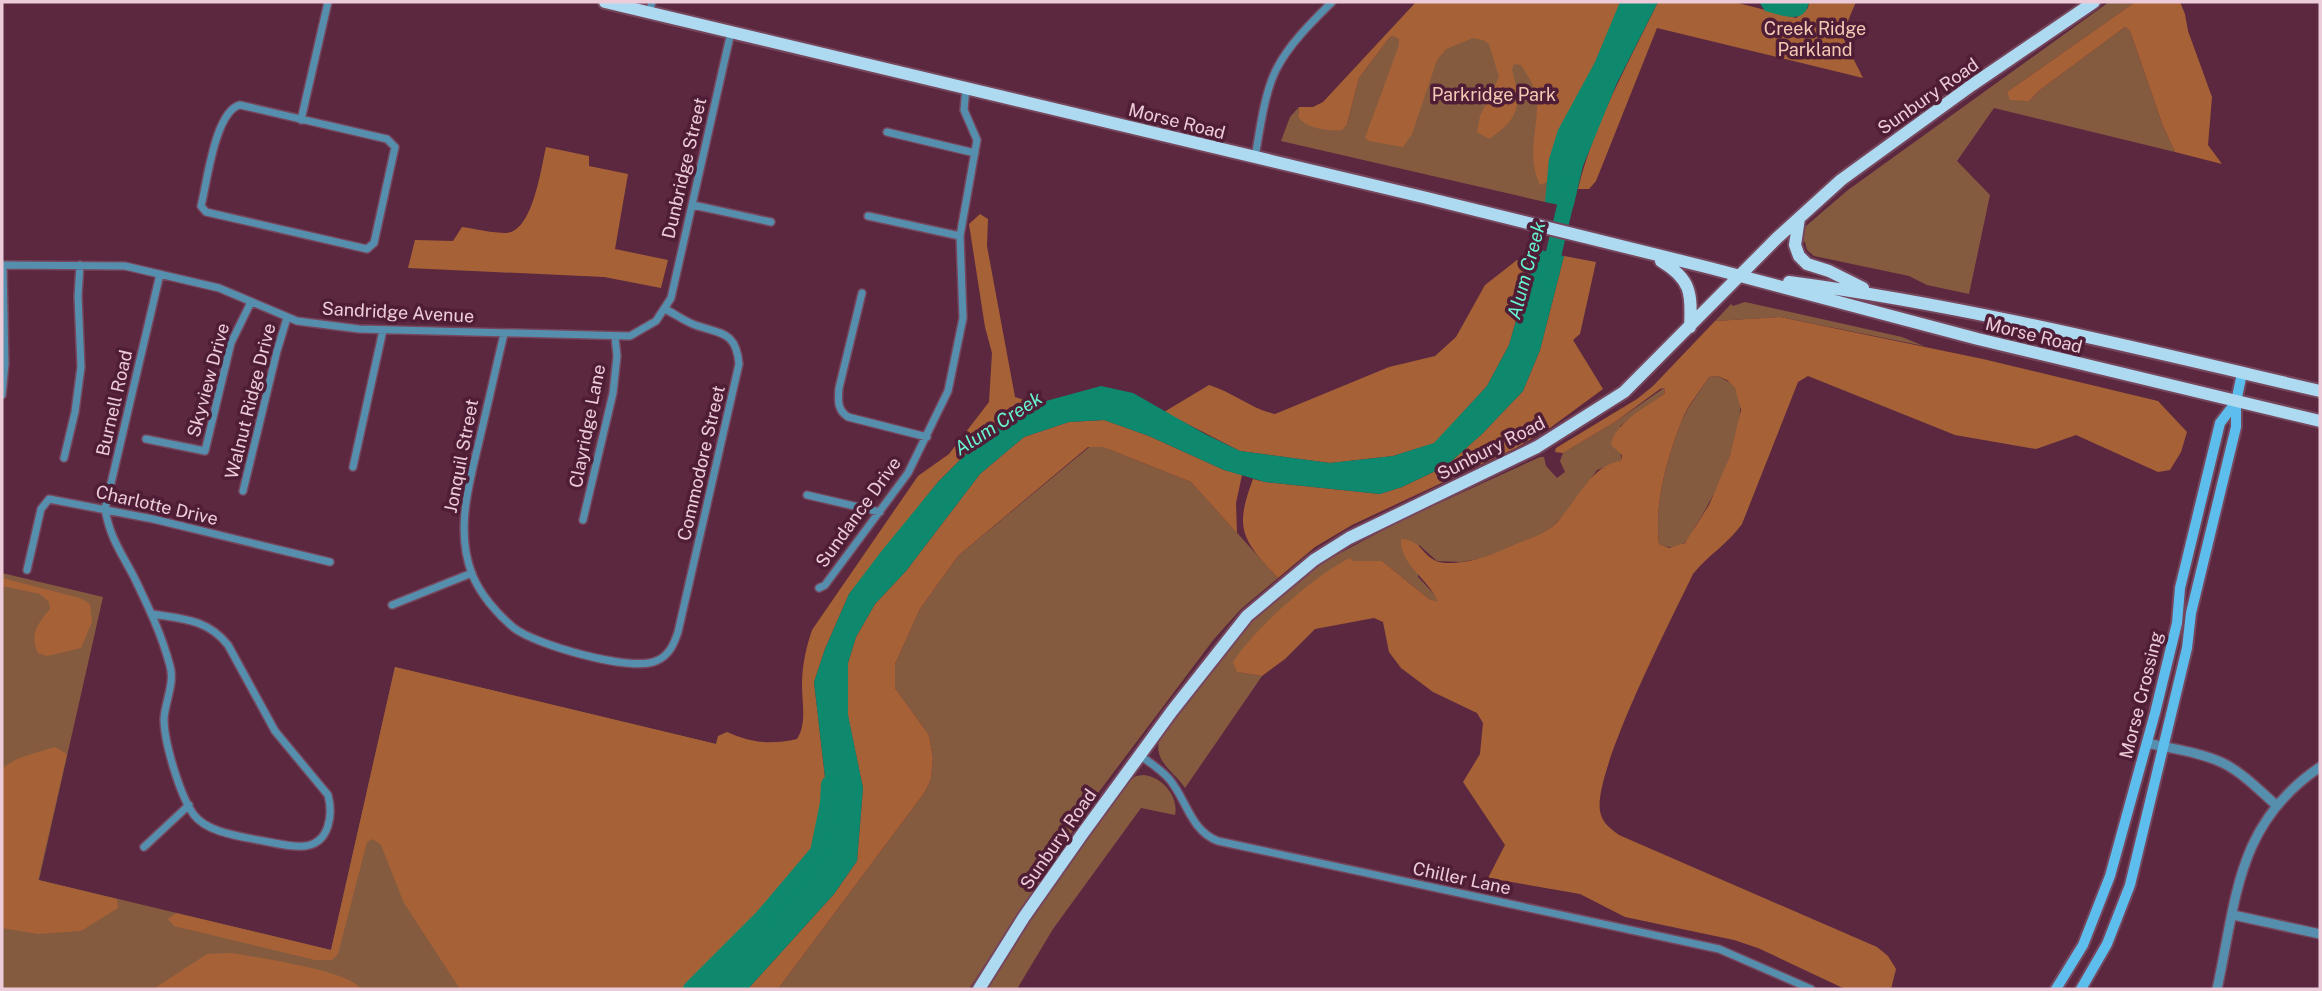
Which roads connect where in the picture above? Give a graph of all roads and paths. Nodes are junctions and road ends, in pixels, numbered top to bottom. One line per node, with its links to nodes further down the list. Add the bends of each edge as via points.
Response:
1 (328, 2): 8 (street)
2 (605, 2): 5 (main road, Morse Road)
3 (1332, 2): 11 (street, via 1276,69)
4 (2094, 2): 14 (main road, Sunbury Road, via 1841,180)
5 (651, 7): 6 (main road, Morse Road)
6 (731, 32): 7 (main road, Morse Road); 12 (street, Dunbridge Street)
7 (966, 87): 10 (street, Sundance Drive, via 964,110 977,140); 11 (main road, Morse Road)
8 (301, 120): 8 (street, via 387,139 395,147 374,243 367,249 206,212 201,206 222,121 233,106)
9 (887, 132): 10 (street)
10 (975, 153): 16 (street, Sundance Drive)
11 (1255, 158): 17 (main road, Morse Road)
12 (693, 205): 15 (street); 25 (street, Dunbridge Street)
13 (868, 216): 16 (street)
14 (1800, 218): 21 (main road, Sunbury Road); 23 (main road, via 1795,245 1799,256 1807,264)
15 (771, 222)
16 (960, 236): 36 (street, Sundance Drive, via 961,338 948,391)
17 (1648, 253): 21 (main road, Morse Road); 27 (main road, via 1677,270 1688,286)
18 (2, 265): 19 (street, Sandridge Avenue); 33 (street)
19 (80, 265): 20 (street, Sandridge Avenue, via 125,266); 38 (street, via 81,367)
20 (160, 274): 24 (street, Sandridge Avenue, via 219,288); 42 (street, Burnell Road)
21 (1740, 276): 23 (main road, Morse Road); 27 (main road, Sunbury Road); 34 (main road, Morse Road)
22 (862, 293): 36 (street, via 839,388 840,409 848,417)
23 (1872, 293): 31 (main road, Morse Road, via 1983,313)
24 (251, 302): 26 (street, Sandridge Avenue); 37 (street, Skyview Drive, via 231,342 205,452)
25 (665, 309): 30 (street, Sandridge Avenue, via 644,330); 51 (street, Commodore Street, via 730,337 739,364 678,632 672,649)
26 (287, 318): 28 (street, Sandridge Avenue); 40 (street, Walnut Ridge Drive)
27 (1690, 327): 54 (main road, Sunbury Road, via 1624,392 1537,447 1411,506 1314,560 1247,616)
28 (383, 330): 29 (street, Sandridge Avenue); 39 (street)
29 (503, 334): 30 (street, Sandridge Avenue); 47 (street, Jonquil Street, via 467,494 463,530)
30 (615, 337): 44 (street, Clayridge Lane, via 613,393)
31 (2242, 373): 32 (main road, Morse Road); 34 (main road, Morse Crossing)
32 (2320, 391)
33 (2, 395)
34 (2236, 402): 35 (main road, Morse Road); 52 (main road, Morse Crossing, via 2220,423); 53 (main road, Morse Crossing, via 2236,427)
35 (2320, 421)
36 (927, 437): 43 (street, Sundance Drive)
37 (146, 439)
38 (64, 458)
39 (353, 467)
40 (243, 491)
41 (807, 495): 43 (street)
42 (106, 509): 45 (street, Charlotte Drive); 46 (street, Charlotte Drive, via 49,499 41,509); 50 (street, Burnell Road, via 109,532)
43 (880, 512): 48 (street, Sundance Drive)
44 (583, 520)
45 (330, 562)
46 (27, 570)
47 (472, 573): 49 (street); 51 (street, Jonquil Street, via 489,603 516,629 560,648 622,663)
48 (820, 588)
49 (392, 606)
50 (152, 614): 56 (street, Burnell Road, via 172,671 164,718 166,747); 56 (street, via 207,625 228,645 275,731 328,795 328,829 314,843 274,843 216,830 200,822)
51 (658, 660)
52 (2147, 743): 53 (street); 63 (main road, Morse Crossing, via 2097,913)
53 (2163, 747): 57 (street, via 2225,764); 64 (main road, Morse Crossing, via 2130,885 2107,944)
54 (1139, 755): 61 (main road, Sunbury Road, via 1037,897); 62 (street, Chiller Lane, via 1169,779 1198,829 1218,841 1719,949)
55 (2320, 767): 57 (street)
56 (189, 805): 58 (street)
57 (2276, 805): 59 (street, via 2250,848)
58 (144, 847)
59 (2233, 915): 60 (street); 65 (street)
60 (2320, 933)
61 (979, 989)
62 (1811, 989)
63 (2056, 989)
64 (2081, 989)
65 (2217, 989)

